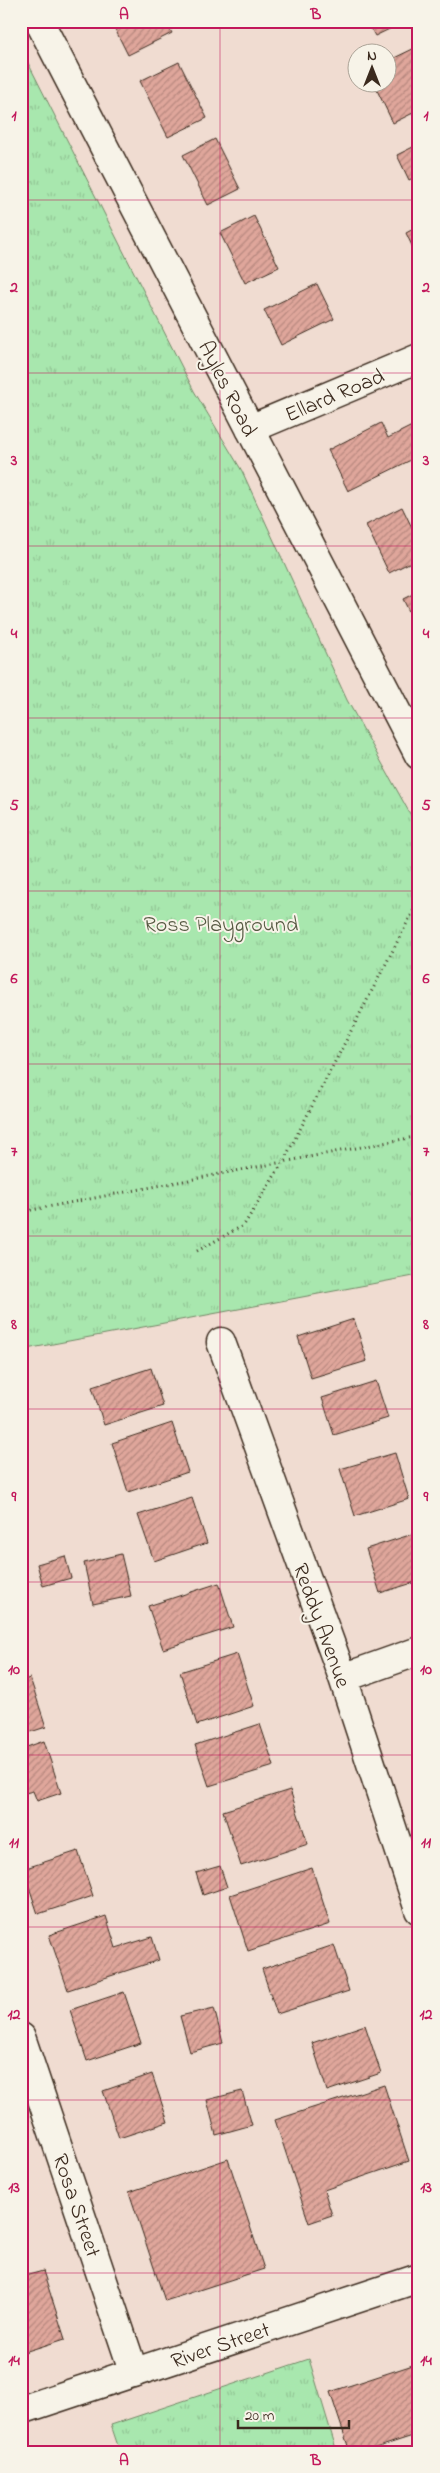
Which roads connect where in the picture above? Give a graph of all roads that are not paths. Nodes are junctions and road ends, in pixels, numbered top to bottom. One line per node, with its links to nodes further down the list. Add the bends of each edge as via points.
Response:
1 (39, 21): 3 (street, Ayles Road)
2 (419, 358): 3 (street, Ellard Road)
3 (250, 429): 4 (street, Ayles Road)
4 (419, 755)
5 (221, 1342): 7 (street, Reddy Avenue)
6 (419, 1651): 7 (street)
7 (343, 1678): 8 (street, Reddy Avenue)
8 (419, 1910)
9 (21, 2038): 11 (street, Rosa Street)
10 (419, 2278): 11 (street, River Street)
11 (134, 2373): 12 (street, River Street)
12 (21, 2410)

